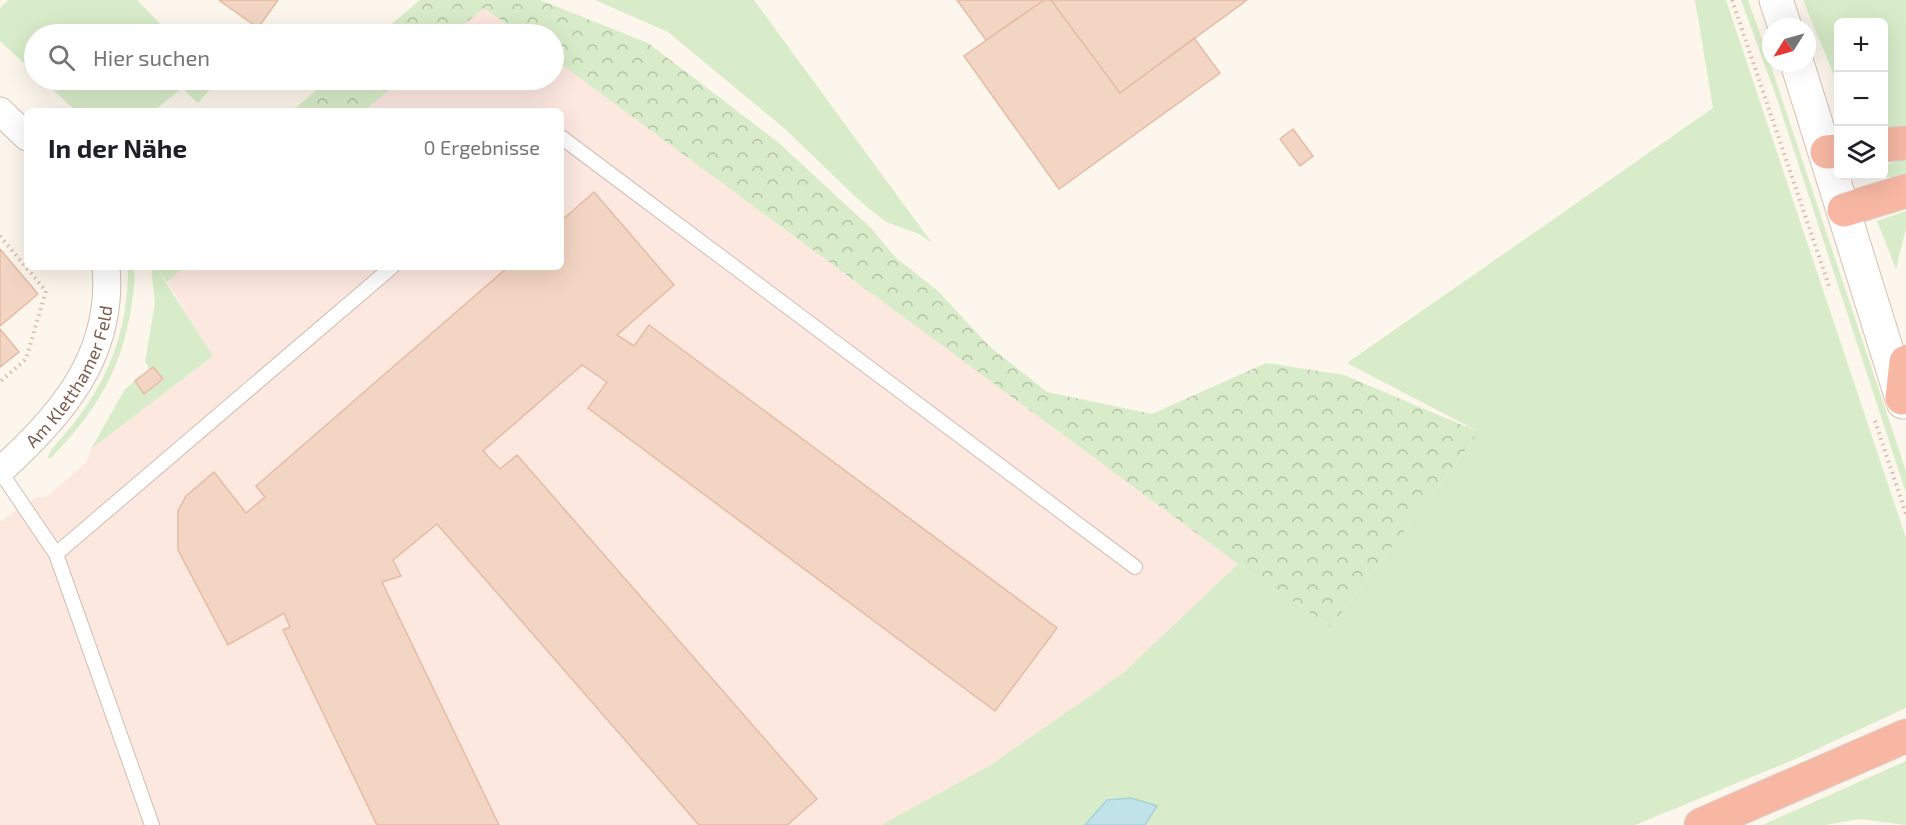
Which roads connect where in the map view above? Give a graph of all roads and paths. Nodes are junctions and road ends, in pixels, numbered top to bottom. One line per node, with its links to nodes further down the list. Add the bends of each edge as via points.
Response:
1 (1732, 0): 18 (path)
2 (1776, 0): 3 (street)
3 (1782, 18)
4 (1801, 72): 10 (street)
5 (0, 111): 6 (street)
6 (24, 134)
7 (564, 139): 26 (lane)
8 (1906, 142): 9 (highway)
9 (1888, 144)
10 (1833, 151): 12 (street)
11 (1906, 191): 12 (highway)
12 (1844, 210): 21 (street)
13 (0, 236): 14 (path)
14 (24, 265)
15 (28, 270): 20 (path, via 46,291 26,359)
16 (106, 270): 23 (street, Am Kletthamer Feld, via 101,336 78,386 45,429)
17 (388, 270): 25 (lane)
18 (1830, 291)
19 (1906, 362): 21 (highway)
20 (0, 381)
21 (1904, 404)
22 (1872, 414): 24 (path)
23 (0, 471): 25 (lane)
24 (1906, 514)
25 (56, 554): 28 (lane)
26 (1135, 567)
27 (1906, 736): 29 (highway)
28 (152, 825)
29 (1701, 825)

